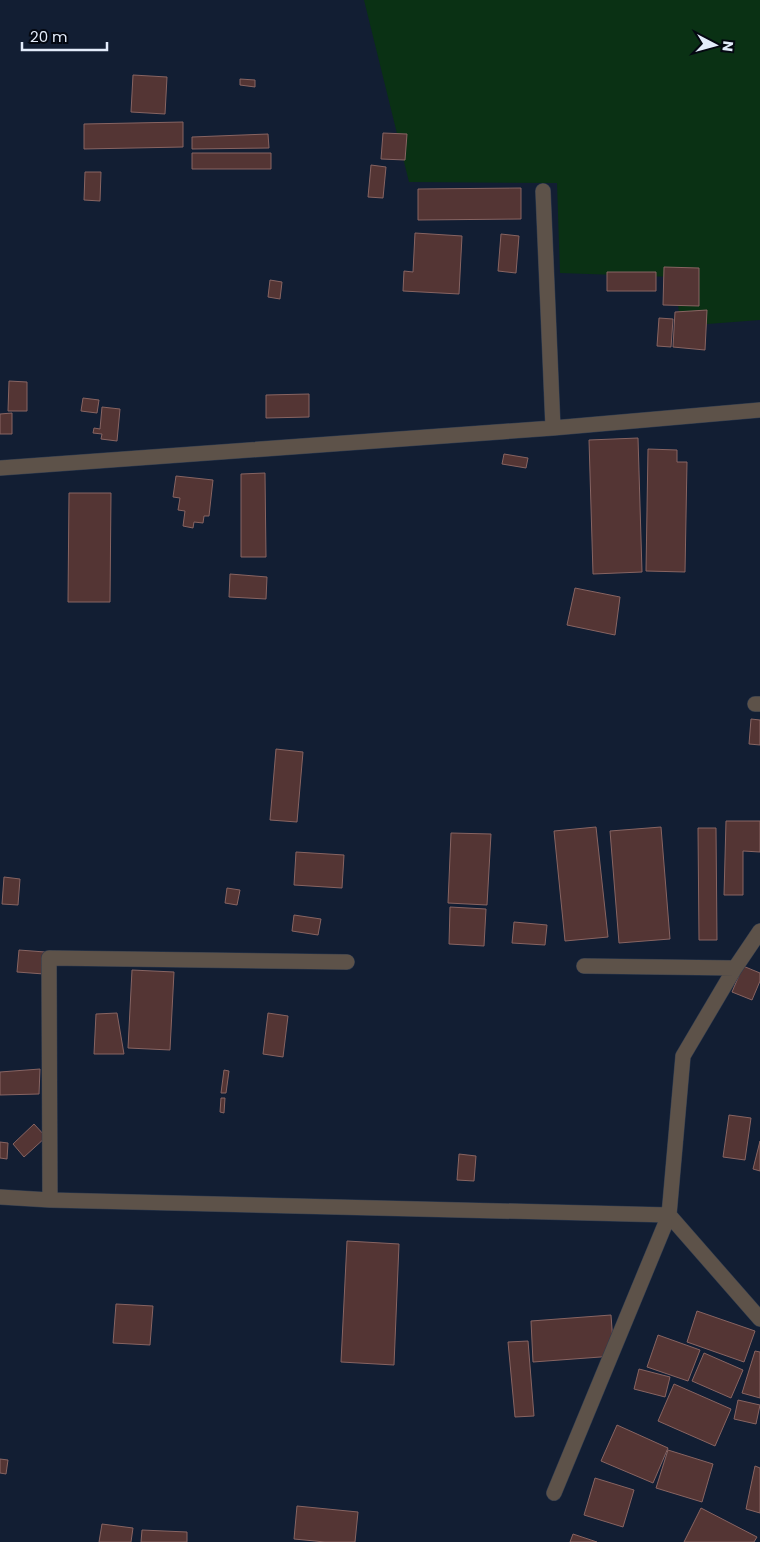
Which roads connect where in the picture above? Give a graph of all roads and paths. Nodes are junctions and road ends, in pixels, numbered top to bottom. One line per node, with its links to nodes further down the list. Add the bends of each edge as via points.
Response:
1 (543, 191): 3 (street)
2 (760, 410): 3 (street)
3 (553, 428): 4 (street)
4 (0, 468)
5 (760, 931): 8 (street)
6 (347, 962): 10 (street, via 49,958)
7 (584, 966): 8 (street)
8 (735, 968): 11 (street, via 683,1056)
9 (0, 1197): 10 (street)
10 (50, 1200): 11 (street)
11 (670, 1215): 12 (street); 13 (street)
12 (760, 1319)
13 (554, 1493)

